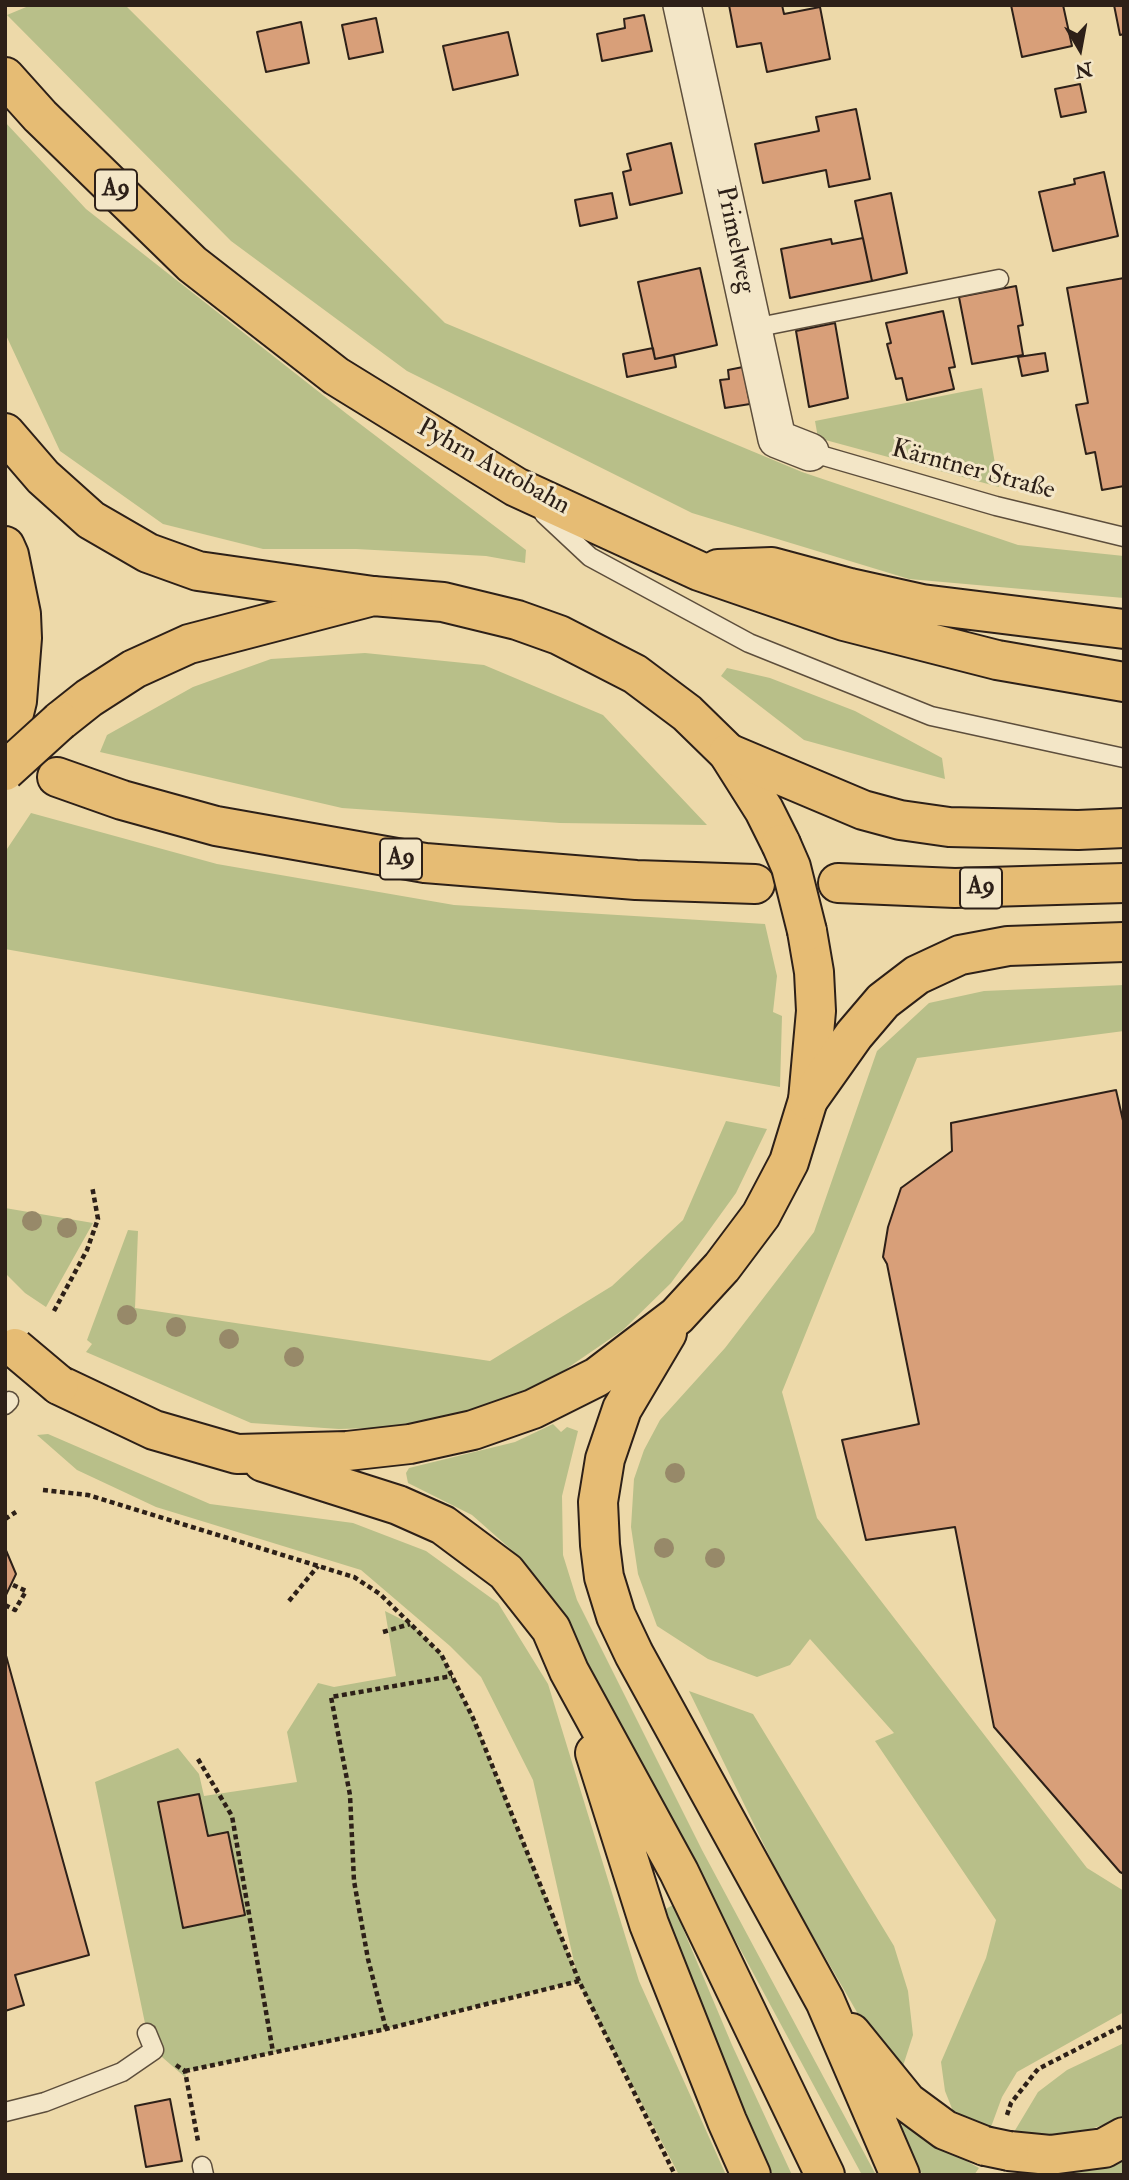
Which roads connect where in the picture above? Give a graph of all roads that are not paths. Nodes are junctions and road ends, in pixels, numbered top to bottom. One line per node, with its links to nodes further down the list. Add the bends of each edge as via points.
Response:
1 (682, 5): 4 (street, Primelweg)
2 (5, 77): 7 (main road, Pyhrn Autobahn / A9, via 192,264 336,376)
3 (999, 279): 4 (lane)
4 (754, 328): 6 (street, Primelweg, via 776,439)
5 (5, 433): 11 (main road, via 43,477 91,520 148,553 198,571)
6 (810, 452): 8 (lane, Kärntner Straße, via 996,506)
7 (516, 487): 10 (main road, Pyhrn Autobahn / A9); 16 (lane, via 590,557 750,643 931,716)
8 (1124, 537)
9 (5, 546): 14 (main road, via 22,638 17,701)
10 (699, 570): 12 (main road, via 772,567 922,604); 13 (main road, Pyhrn Autobahn / A9, via 844,621 997,660)
11 (373, 596): 15 (main road, via 443,601 559,635 635,674 687,713); 17 (main road, bridge, via 189,645 134,669 89,698)
12 (1124, 629)
13 (1124, 682)
14 (5, 750)
15 (728, 752): 19 (main road, via 863,810 900,820 949,827); 24 (main road, bridge, via 781,844 807,930 816,1012)
16 (1124, 758)
17 (5, 771)
18 (57, 777): 22 (main road, A9, via 216,826 425,863 636,880)
19 (1124, 828)
20 (838, 883): 21 (main road, A9, via 955,888)
21 (1124, 883)
22 (755, 884)
23 (1124, 942): 24 (main road, via 1008,946 960,956 917,975 883,1001)
24 (808, 1100): 25 (main road, via 789,1162 761,1215)
25 (677, 1316): 27 (main road, via 597,1377 533,1409 473,1430 347,1451); 29 (main road, via 622,1409 605,1459 598,1502 604,1577 634,1654)
26 (10, 1343): 27 (main road, bridge, via 59,1385 154,1430)
27 (237, 1454): 28 (main road, via 398,1505 443,1525 506,1572 551,1629)
28 (569, 1671): 33 (main road, via 649,1923); 34 (main road, via 679,1872)
29 (825, 2001): 32 (main road, via 907,2102 946,2130 1000,2138 1050,2155 1104,2148); 35 (main road)
30 (147, 2033): 31 (lane, via 154,2050 122,2072)
31 (5, 2112)
32 (1124, 2137)
33 (751, 2175)
34 (825, 2175)
35 (900, 2175)

